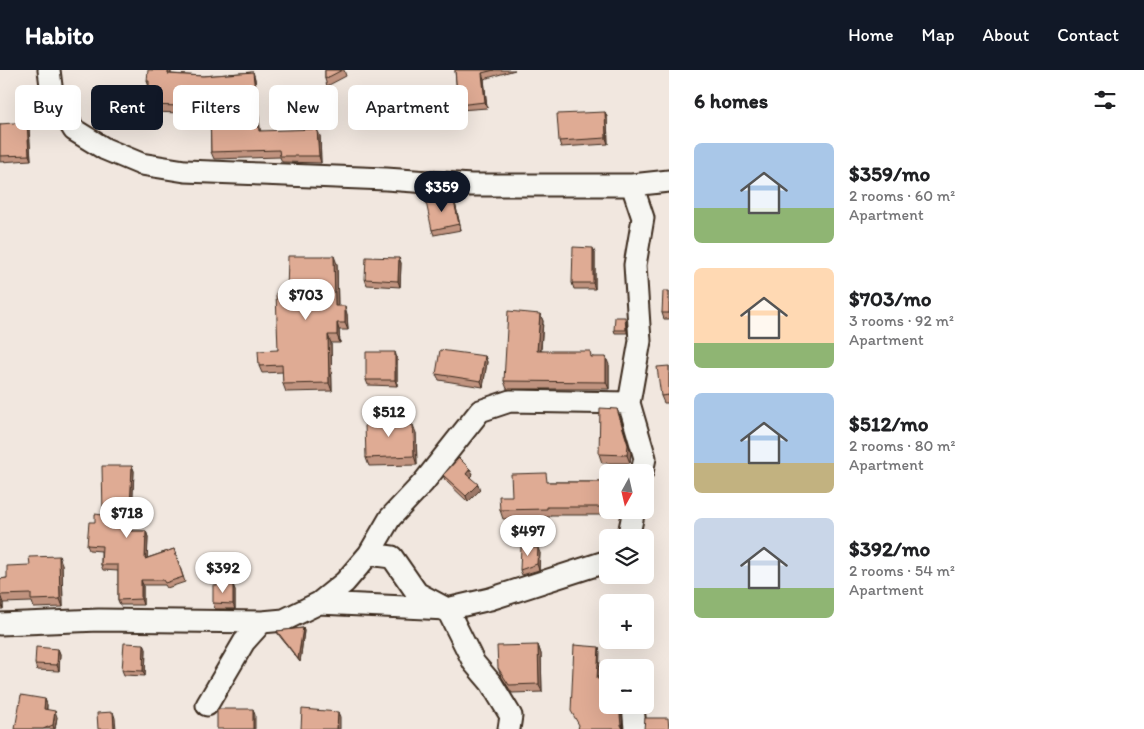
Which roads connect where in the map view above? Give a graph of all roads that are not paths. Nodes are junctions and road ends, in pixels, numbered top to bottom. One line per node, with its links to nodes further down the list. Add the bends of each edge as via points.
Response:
1 (50, 70): 3 (street, via 52,94 74,130 104,149 141,164 185,171 386,179 471,186)
2 (669, 181): 3 (street)
3 (632, 185): 4 (street, via 642,218 635,265 640,341)
4 (629, 403): 5 (street, via 645,458); 6 (street, via 510,401 480,411 423,483 390,518)
5 (644, 464)
6 (369, 554): 8 (street, via 345,582); 9 (street, via 392,557 417,593)
7 (599, 564): 9 (street, via 490,599)
8 (319, 604): 9 (street); 10 (street, via 284,620)
9 (446, 609): 14 (street, via 474,663 511,716)
10 (262, 622): 11 (street, via 99,620); 12 (street, via 244,642)
11 (0, 624)
12 (207, 705)
13 (634, 714): 15 (street)
14 (509, 729)
15 (635, 729)

